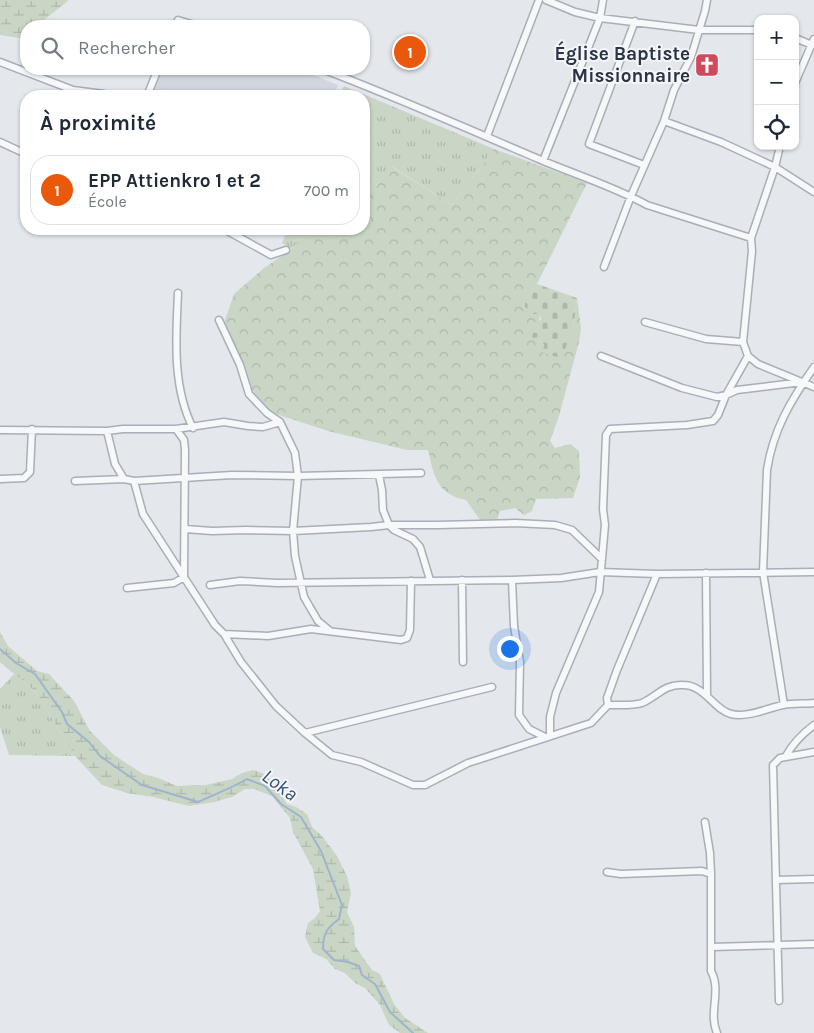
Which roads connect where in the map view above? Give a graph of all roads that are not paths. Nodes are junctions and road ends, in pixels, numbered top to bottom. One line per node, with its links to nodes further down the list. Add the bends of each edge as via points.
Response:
1 (539, 0): 20 (street)
2 (546, 0): 5 (street)
3 (603, 0): 5 (street)
4 (707, 0): 7 (street)
5 (600, 18): 6 (street); 24 (street)
6 (635, 21): 7 (street); 25 (street, via 588,144)
7 (699, 30): 8 (street); 19 (street)
8 (754, 30)
9 (799, 39): 10 (street)
10 (813, 42): 13 (street)
11 (0, 62): 12 (street)
12 (20, 70)
13 (799, 74)
14 (34, 75): 17 (street)
15 (156, 75): 18 (street)
16 (337, 75): 20 (street)
17 (73, 90)
18 (149, 90)
19 (664, 121): 25 (street); 26 (street)
20 (487, 136): 24 (street)
21 (0, 142): 23 (street)
22 (779, 150): 26 (street)
23 (20, 151)
24 (543, 161): 28 (street)
25 (644, 165): 28 (street)
26 (775, 167): 27 (street); 30 (street)
27 (814, 192)
28 (631, 196): 30 (street); 32 (street)
29 (235, 235): 31 (street, via 271,255)
30 (750, 238): 36 (street, via 752,251)
31 (286, 250)
32 (604, 267)
33 (178, 292): 44 (street, via 176,363 186,414)
34 (219, 320): 43 (street, via 240,365 249,394)
35 (645, 322): 36 (street, via 706,339)
36 (743, 342): 38 (street)
37 (601, 356): 42 (street, via 682,388 717,397)
38 (748, 356): 40 (street, via 758,364); 42 (street)
39 (814, 367): 40 (street)
40 (803, 382): 41 (street); 42 (street, via 737,390); 62 (street, via 780,422 768,459)
41 (814, 387)
42 (726, 395): 60 (street, via 712,421 610,429 606,435)
43 (280, 422): 44 (street, via 248,426 224,422); 51 (street, via 295,453)
44 (193, 428): 47 (street)
45 (32, 429): 46 (street); 48 (street); 53 (street, via 30,472 24,478)
46 (0, 430)
47 (176, 430): 48 (street); 52 (street, via 184,440)
48 (107, 431): 54 (street, via 115,464)
49 (421, 473): 50 (street)
50 (379, 475): 51 (street); 57 (street, via 383,510)
51 (298, 476): 52 (street); 59 (street)
52 (185, 478): 56 (street); 58 (street)
53 (0, 479)
54 (124, 479): 55 (street); 56 (street)
55 (75, 481)
56 (134, 481): 66 (street, via 143,514)
57 (389, 524): 59 (street); 60 (street, via 555,525 572,530); 67 (street, via 420,547)
58 (186, 529): 59 (street); 66 (street)
59 (294, 531): 71 (street)
60 (602, 559): 61 (street)
61 (600, 572): 65 (street); 69 (street); 84 (street, via 598,592 556,693)
62 (763, 572): 63 (street); 64 (street); 81 (street)
63 (814, 572)
64 (706, 573): 65 (street); 78 (street)
65 (657, 574): 80 (street, via 617,670 607,698)
66 (184, 577): 73 (street, via 174,583); 75 (street)
67 (430, 580): 68 (street); 70 (street)
68 (462, 580): 69 (street); 76 (street)
69 (512, 580): 84 (street, via 520,662 519,715 529,729)
70 (411, 581): 71 (street); 74 (street, via 407,638 401,640)
71 (300, 583): 72 (street, via 240,581); 74 (street, via 318,621)
72 (210, 585)
73 (127, 588)
74 (329, 630): 75 (street, via 311,629 268,636)
75 (224, 634): 83 (street, via 241,662 276,706)
76 (463, 662)
77 (492, 687): 83 (street)
78 (707, 694): 80 (street, via 686,684 669,686 643,702); 81 (street, via 732,714 761,712)
79 (814, 704): 81 (street)
80 (608, 705): 84 (street, via 591,723)
81 (784, 705)
82 (814, 725): 86 (street, via 792,745)
83 (305, 733): 84 (street, via 332,755 360,762 413,785 425,785 468,762)
84 (547, 736)
85 (814, 752): 86 (street)
86 (786, 756): 91 (street, via 773,765)
87 (706, 822): 89 (street)
88 (607, 872): 89 (street, via 702,871)
89 (710, 874): 94 (street)
90 (814, 879): 91 (street)
91 (776, 880): 93 (street)
92 (814, 944): 93 (street)
93 (778, 945): 94 (street); 95 (street)
94 (712, 947): 96 (street)
95 (779, 1001)
96 (717, 1033)

